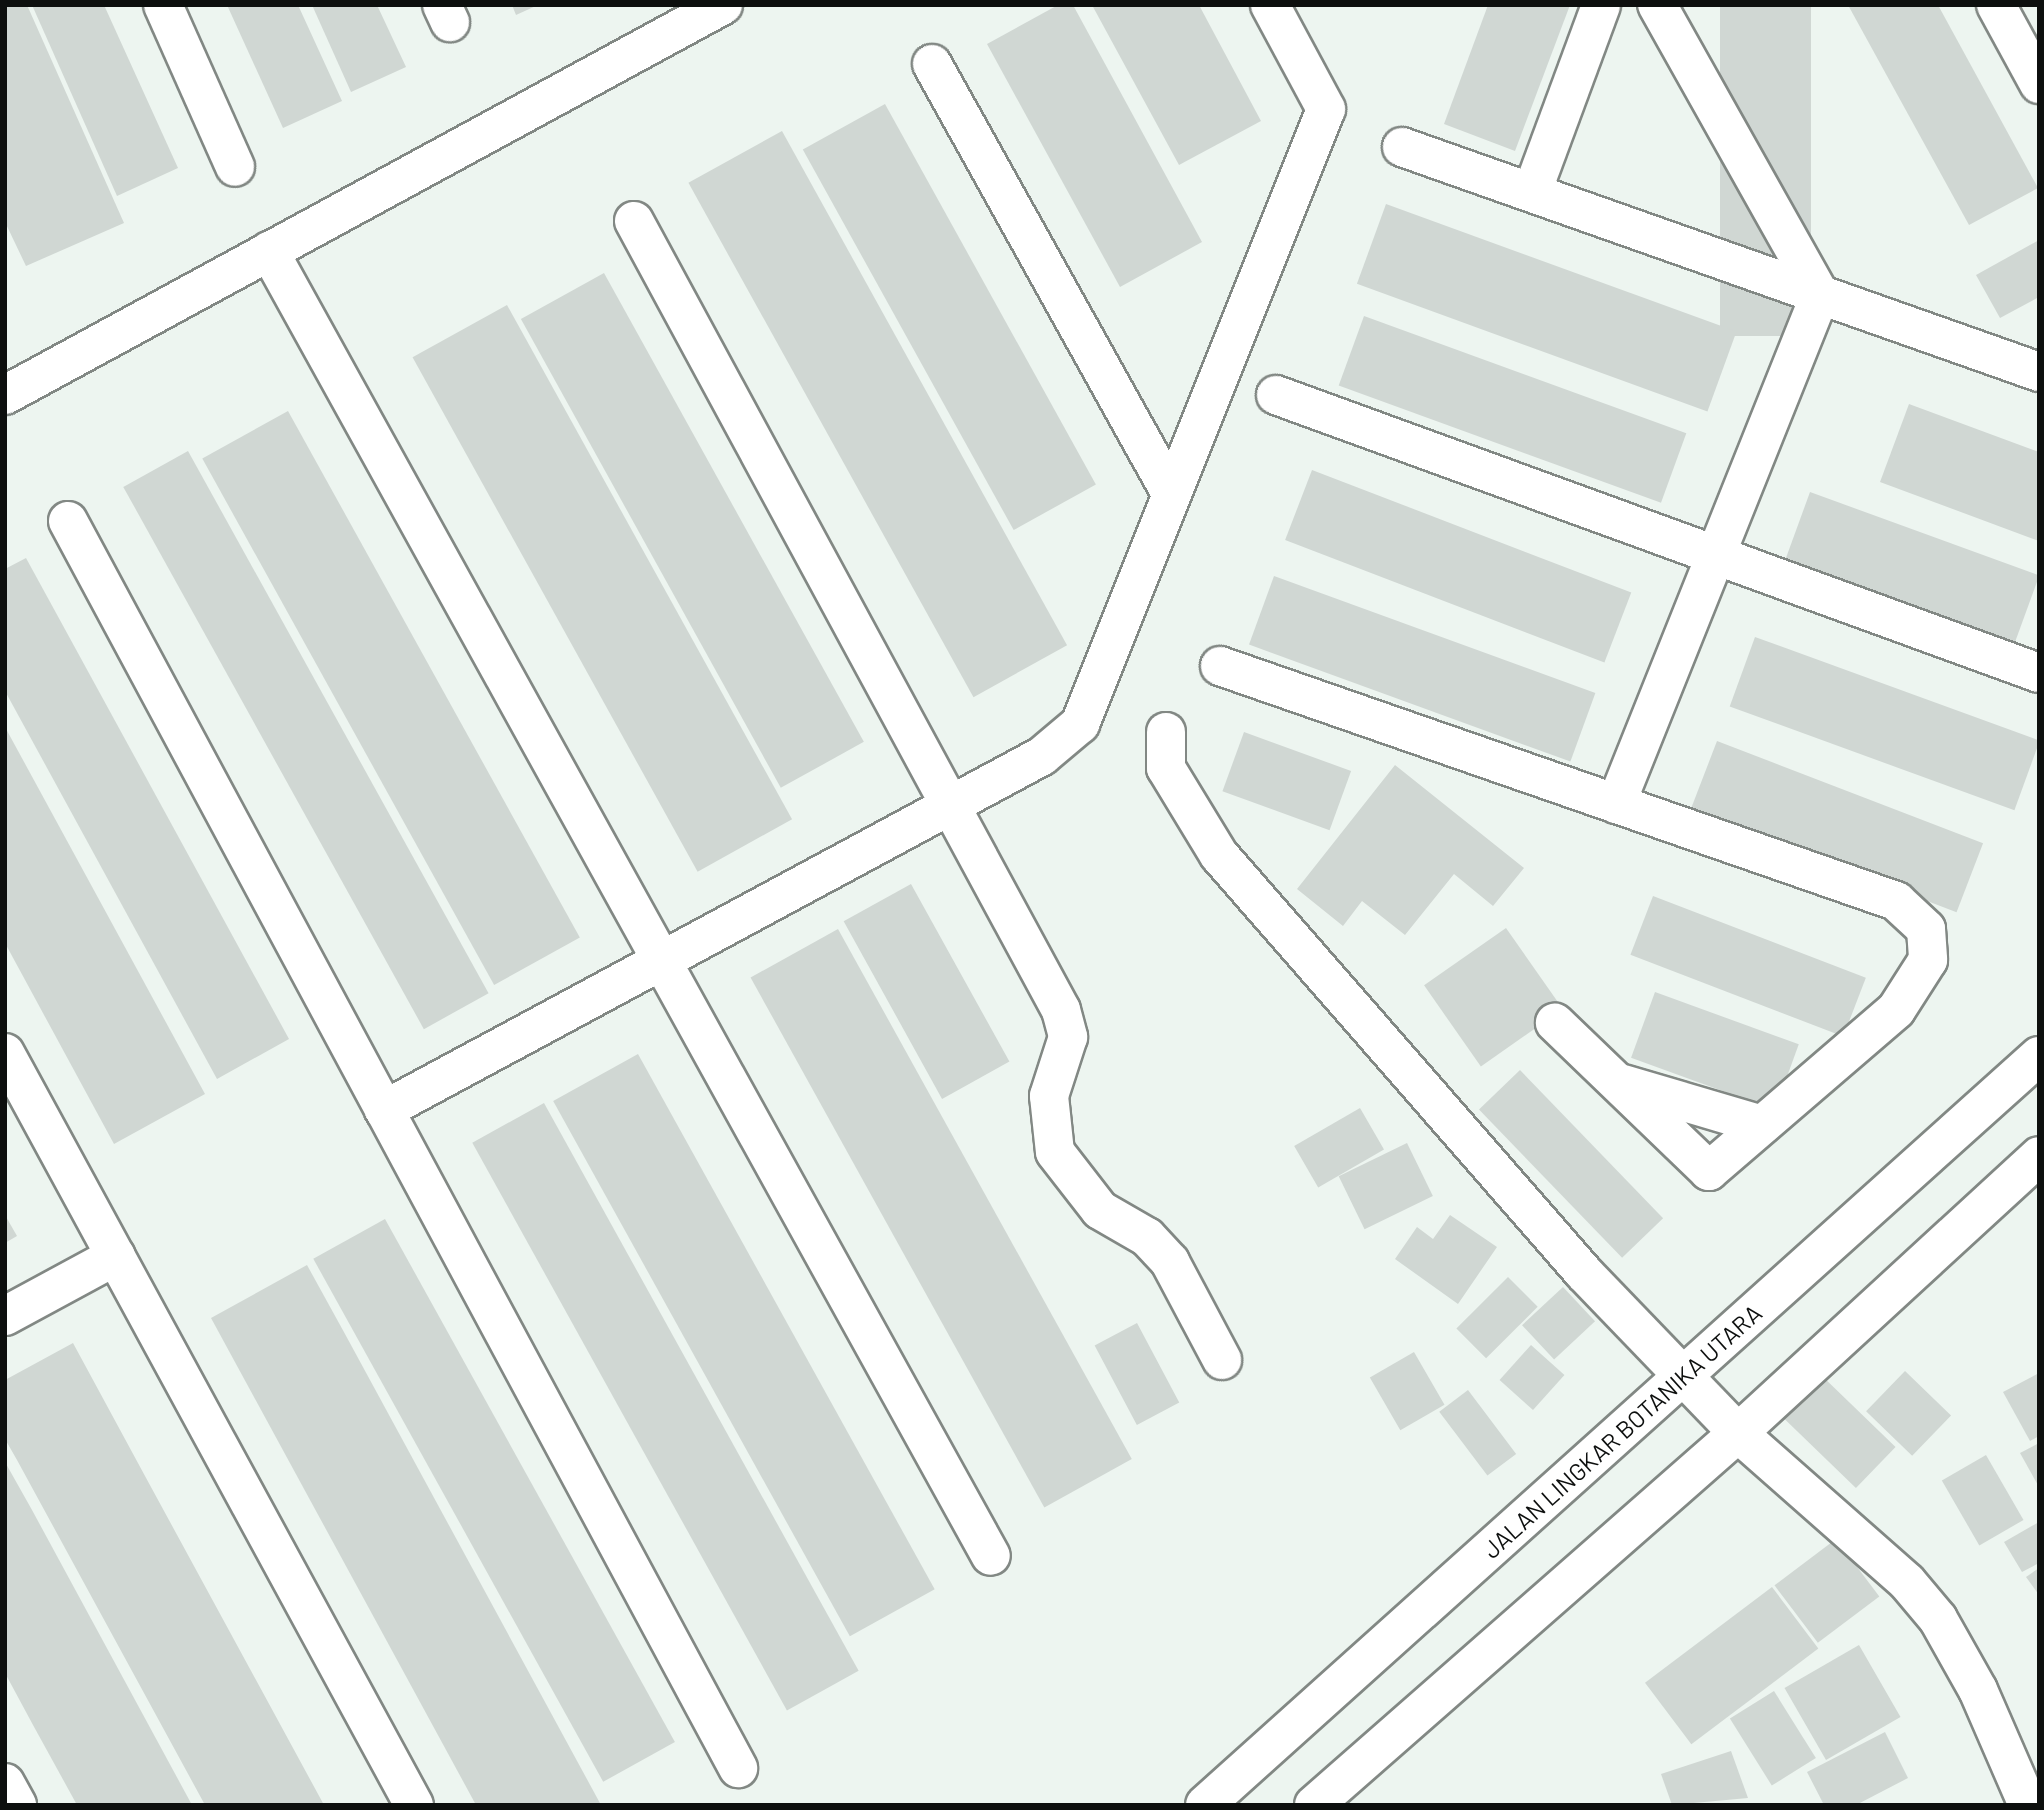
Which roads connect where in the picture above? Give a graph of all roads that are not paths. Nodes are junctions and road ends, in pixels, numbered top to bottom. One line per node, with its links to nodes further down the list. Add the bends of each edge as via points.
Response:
1 (163, 5): 10 (street)
2 (723, 5): 13 (street)
3 (1270, 5): 18 (street, via 1325,109)
4 (1601, 5): 11 (street)
5 (1657, 5): 14 (street)
6 (1996, 5): 8 (street)
7 (932, 64): 18 (street)
8 (2039, 84)
9 (1402, 146): 11 (street)
10 (235, 167)
11 (1532, 191): 14 (street)
12 (635, 221): 24 (street)
13 (269, 251): 16 (street); 26 (street)
14 (1820, 295): 15 (street); 20 (street)
15 (2039, 372)
16 (8, 386)
17 (1276, 395): 20 (street)
18 (1171, 494): 24 (street, via 1080,724 1042,756)
19 (68, 521): 31 (street)
20 (1716, 555): 22 (street); 25 (street)
21 (1220, 666): 25 (street)
22 (2039, 673)
23 (1166, 732): 37 (street, via 1166,768 1219,855 1584,1273)
24 (952, 804): 26 (street); 36 (street, via 1060,1010 1068,1037 1049,1096 1055,1152 1100,1210 1147,1237 1170,1262)
25 (1616, 804): 32 (street, via 1896,901 1926,929 1928,960 1896,1010)
26 (660, 961): 31 (street); 39 (street)
27 (1555, 1023): 30 (street)
28 (5, 1053): 34 (street)
29 (2039, 1056): 37 (street, JALAN LINGKAR BOTANIKA UTARA)
30 (1618, 1083): 32 (street); 32 (street, via 1709,1171)
31 (384, 1110): 40 (street)
32 (1762, 1125)
33 (2039, 1156): 38 (street)
34 (116, 1256): 35 (street); 43 (street)
35 (5, 1316)
36 (1222, 1360)
37 (1683, 1376): 38 (street); 44 (street, JALAN LINGKAR BOTANIKA UTARA)
38 (1738, 1433): 45 (street); 46 (street, via 1907,1582 1938,1619)
39 (991, 1556)
40 (738, 1768)
41 (5, 1783): 42 (street)
42 (17, 1805)
43 (414, 1805)
44 (1205, 1805)
45 (1314, 1805)
46 (2028, 1805)

